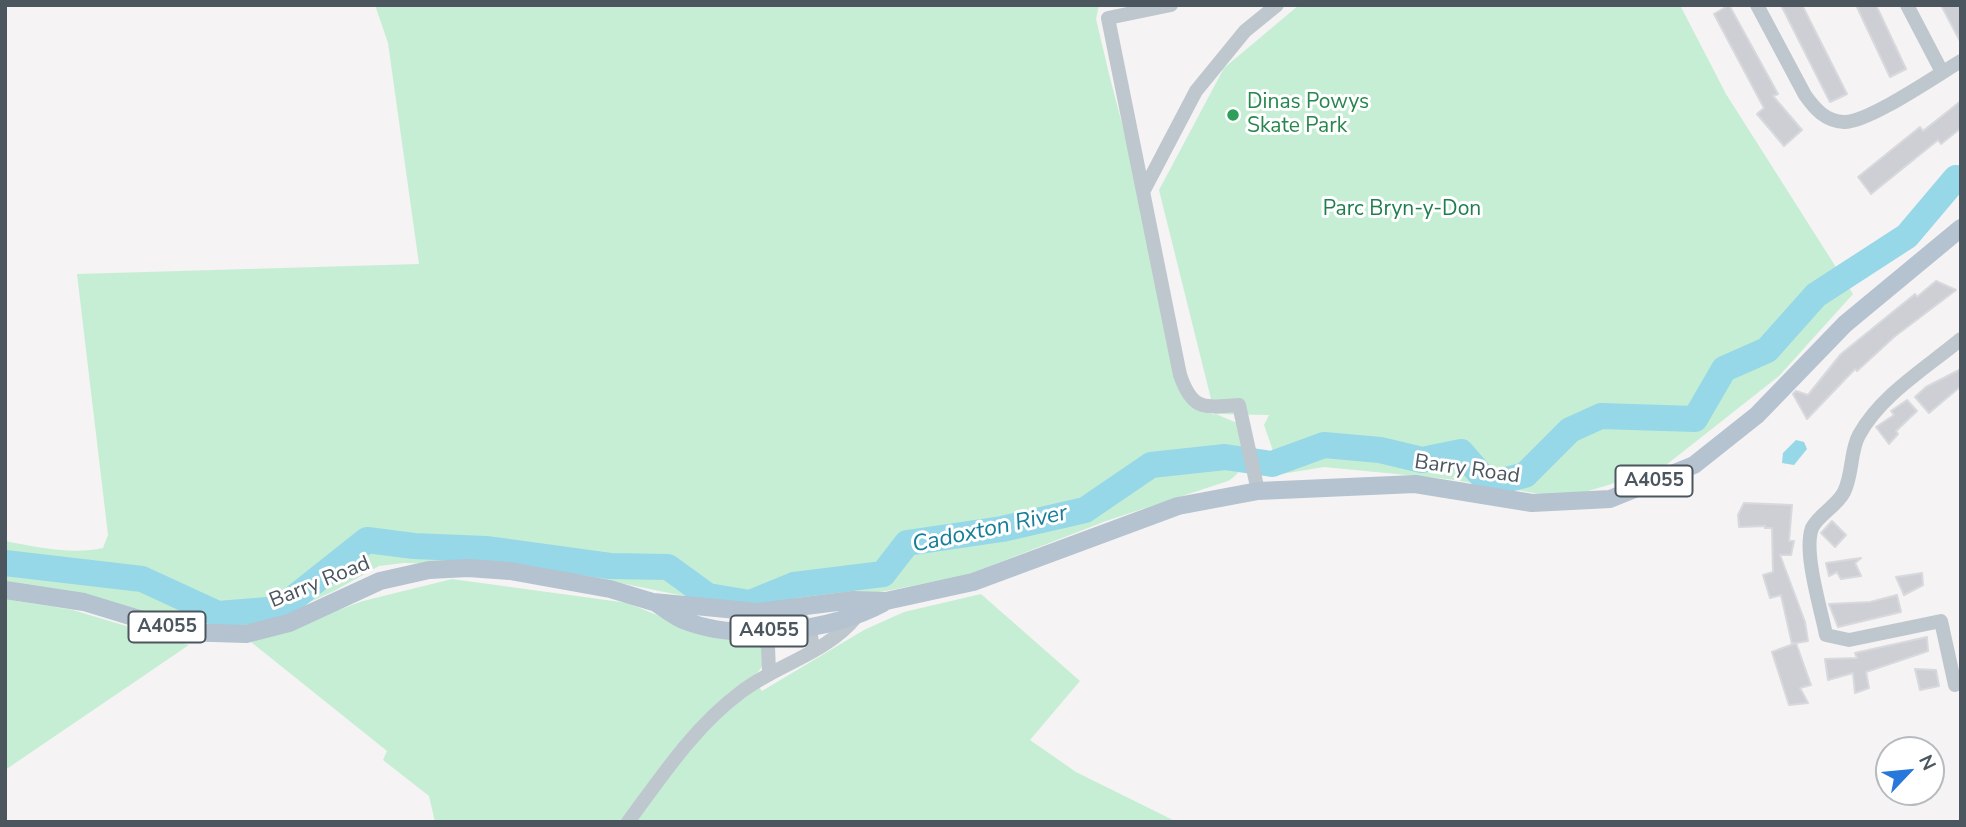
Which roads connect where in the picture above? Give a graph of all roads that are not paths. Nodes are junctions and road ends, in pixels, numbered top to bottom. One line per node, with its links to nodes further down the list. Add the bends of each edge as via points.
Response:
1 (1171, 5): 7 (street, via 1108,18)
2 (1277, 5): 7 (street, via 1245,31 1196,91)
3 (1757, 5): 6 (street, via 1805,95 1832,120 1865,117)
4 (1907, 5): 6 (street)
5 (1961, 61): 6 (street)
6 (1942, 72)
7 (1143, 192): 10 (street, via 1188,397 1201,407 1239,405)
8 (1961, 228): 10 (main road, Barry Road / A4055, via 1845,324 1757,415 1694,465 1610,499 1532,503 1415,484)
9 (1961, 339): 20 (street, via 1871,417 1857,437 1844,493 1812,527 1810,552 1826,635 1849,640 1941,621)
10 (1258, 490): 12 (main road, Barry Road / A4055, via 1178,506 973,582)
11 (5, 590): 13 (main road, Barry Road / A4055, via 83,602 182,632 246,634 289,623 380,581 429,570 510,571 610,589)
12 (886, 601): 14 (main road, Barry Road / A4055, via 853,600); 15 (main road, Barry Road / A4055)
13 (653, 602): 14 (main road, Barry Road / A4055, via 758,612); 17 (main road, Barry Road / A4055, via 683,620)
14 (793, 609): 16 (street)
15 (856, 617): 16 (main road, Barry Road / A4055); 18 (street)
16 (808, 627): 17 (main road, Barry Road / A4055); 18 (street)
17 (755, 631): 19 (street, via 768,646)
18 (812, 651): 19 (street)
19 (769, 672): 21 (street, via 691,738)
20 (1955, 685)
21 (628, 822)

